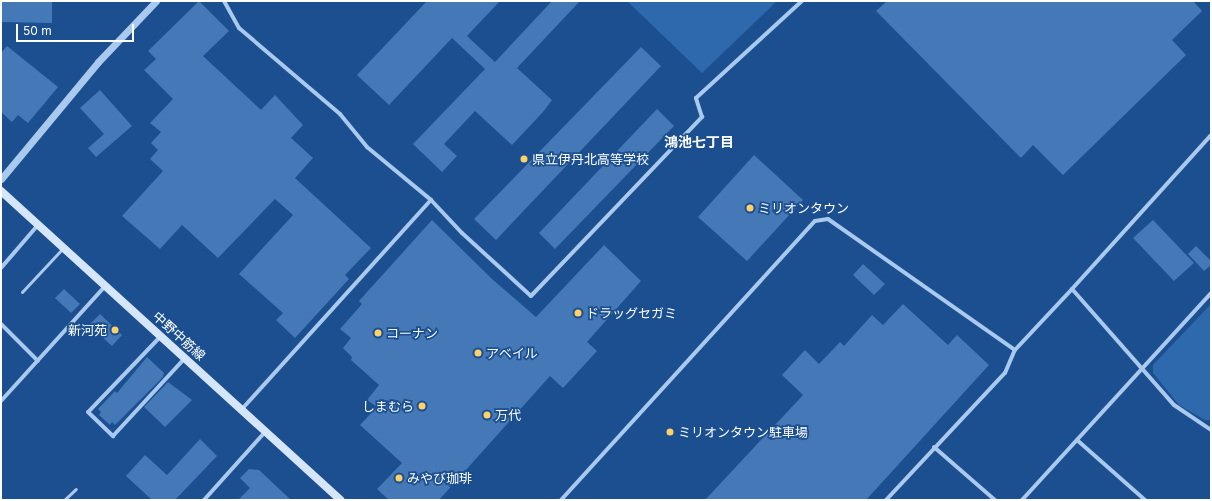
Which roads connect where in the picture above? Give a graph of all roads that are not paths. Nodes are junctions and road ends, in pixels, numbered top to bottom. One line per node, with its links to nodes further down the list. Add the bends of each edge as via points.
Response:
1 (156, 1): 5 (street, via 98,62)
2 (224, 1): 7 (street, via 239,28 330,105 367,146)
3 (802, 1): 7 (street, via 696,98 702,117 531,296 462,233)
4 (1211, 135): 12 (street)
5 (1, 179)
6 (1, 191): 8 (main road, 中野中筋線)
7 (432, 200): 22 (street)
8 (39, 224): 9 (main road, 中野中筋線); 10 (street)
9 (64, 247): 11 (main road, 中野中筋線); 13 (lane)
10 (1, 268)
11 (106, 285): 16 (main road, 中野中筋線); 19 (street)
12 (1072, 289): 17 (street); 20 (street)
13 (22, 292)
14 (1211, 293): 20 (street)
15 (1, 324): 19 (street)
16 (161, 336): 18 (main road, 中野中筋線); 18 (street, via 88,412 113,436)
17 (1015, 350): 26 (street, via 1005,373); 31 (street, via 828,219 815,221)
18 (185, 358): 22 (main road, 中野中筋線)
19 (38, 361): 21 (street)
20 (1143, 369): 23 (street, via 1174,405); 25 (street)
21 (1, 401)
22 (242, 409): 24 (main road, 中野中筋線)
23 (1211, 430)
24 (266, 431): 29 (street); 30 (main road, 中野中筋線)
25 (1077, 440): 34 (street); 35 (street)
26 (934, 448): 32 (street); 33 (street)
27 (76, 489): 28 (lane)
28 (64, 500)
29 (204, 500)
30 (341, 500)
31 (561, 500)
32 (886, 500)
33 (995, 500)
34 (1022, 500)
35 (1144, 500)

